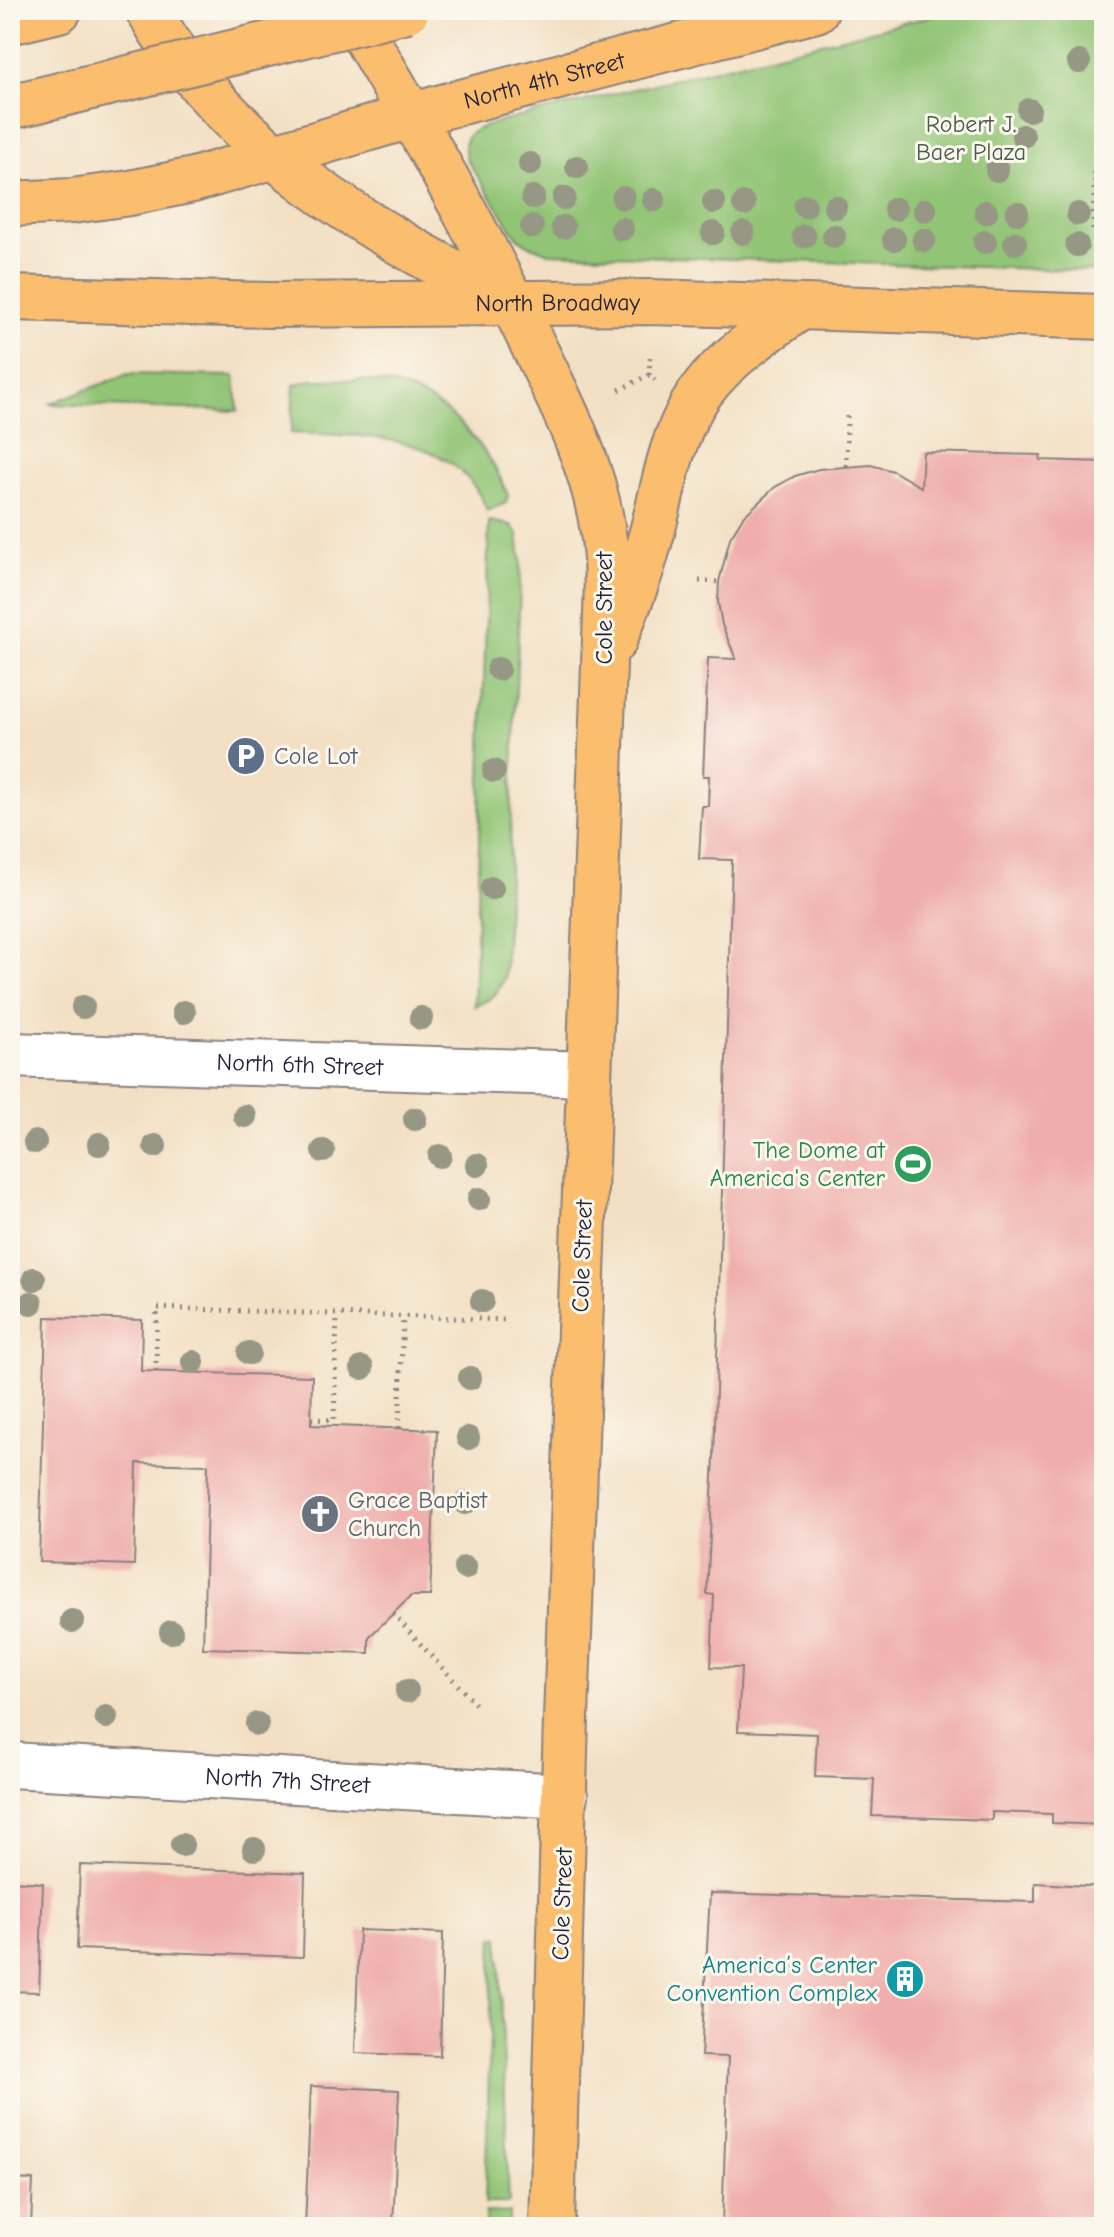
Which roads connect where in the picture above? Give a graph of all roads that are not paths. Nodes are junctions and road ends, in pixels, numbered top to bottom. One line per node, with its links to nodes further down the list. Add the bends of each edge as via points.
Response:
1 (59, 10): 6 (main road)
2 (148, 10): 9 (main road, via 190,71)
3 (349, 10): 8 (main road, Cole Street)
4 (407, 10): 7 (main road, bridge)
5 (816, 10): 8 (main road, North 4th Street)
6 (10, 22)
7 (10, 107)
8 (411, 116): 9 (main road, North 4th Street); 12 (main road, Cole Street)
9 (274, 158): 10 (main road, via 130,193); 12 (main road, via 371,227)
10 (10, 204)
11 (10, 298): 12 (main road, North Broadway, via 269,305)
12 (513, 303): 13 (main road, North Broadway); 15 (main road, Cole Street, via 559,399 595,493 604,533)
13 (801, 307): 14 (main road, North Broadway); 15 (main road, via 733,358 693,404 671,449 650,542)
14 (1104, 317)
15 (604, 665): 17 (main road, Cole Street)
16 (10, 1055): 17 (street, North 6th Street)
17 (589, 1074): 19 (main road, Cole Street)
18 (10, 1765): 19 (street, North 7th Street)
19 (565, 1796): 20 (main road, Cole Street)
20 (552, 2227)

